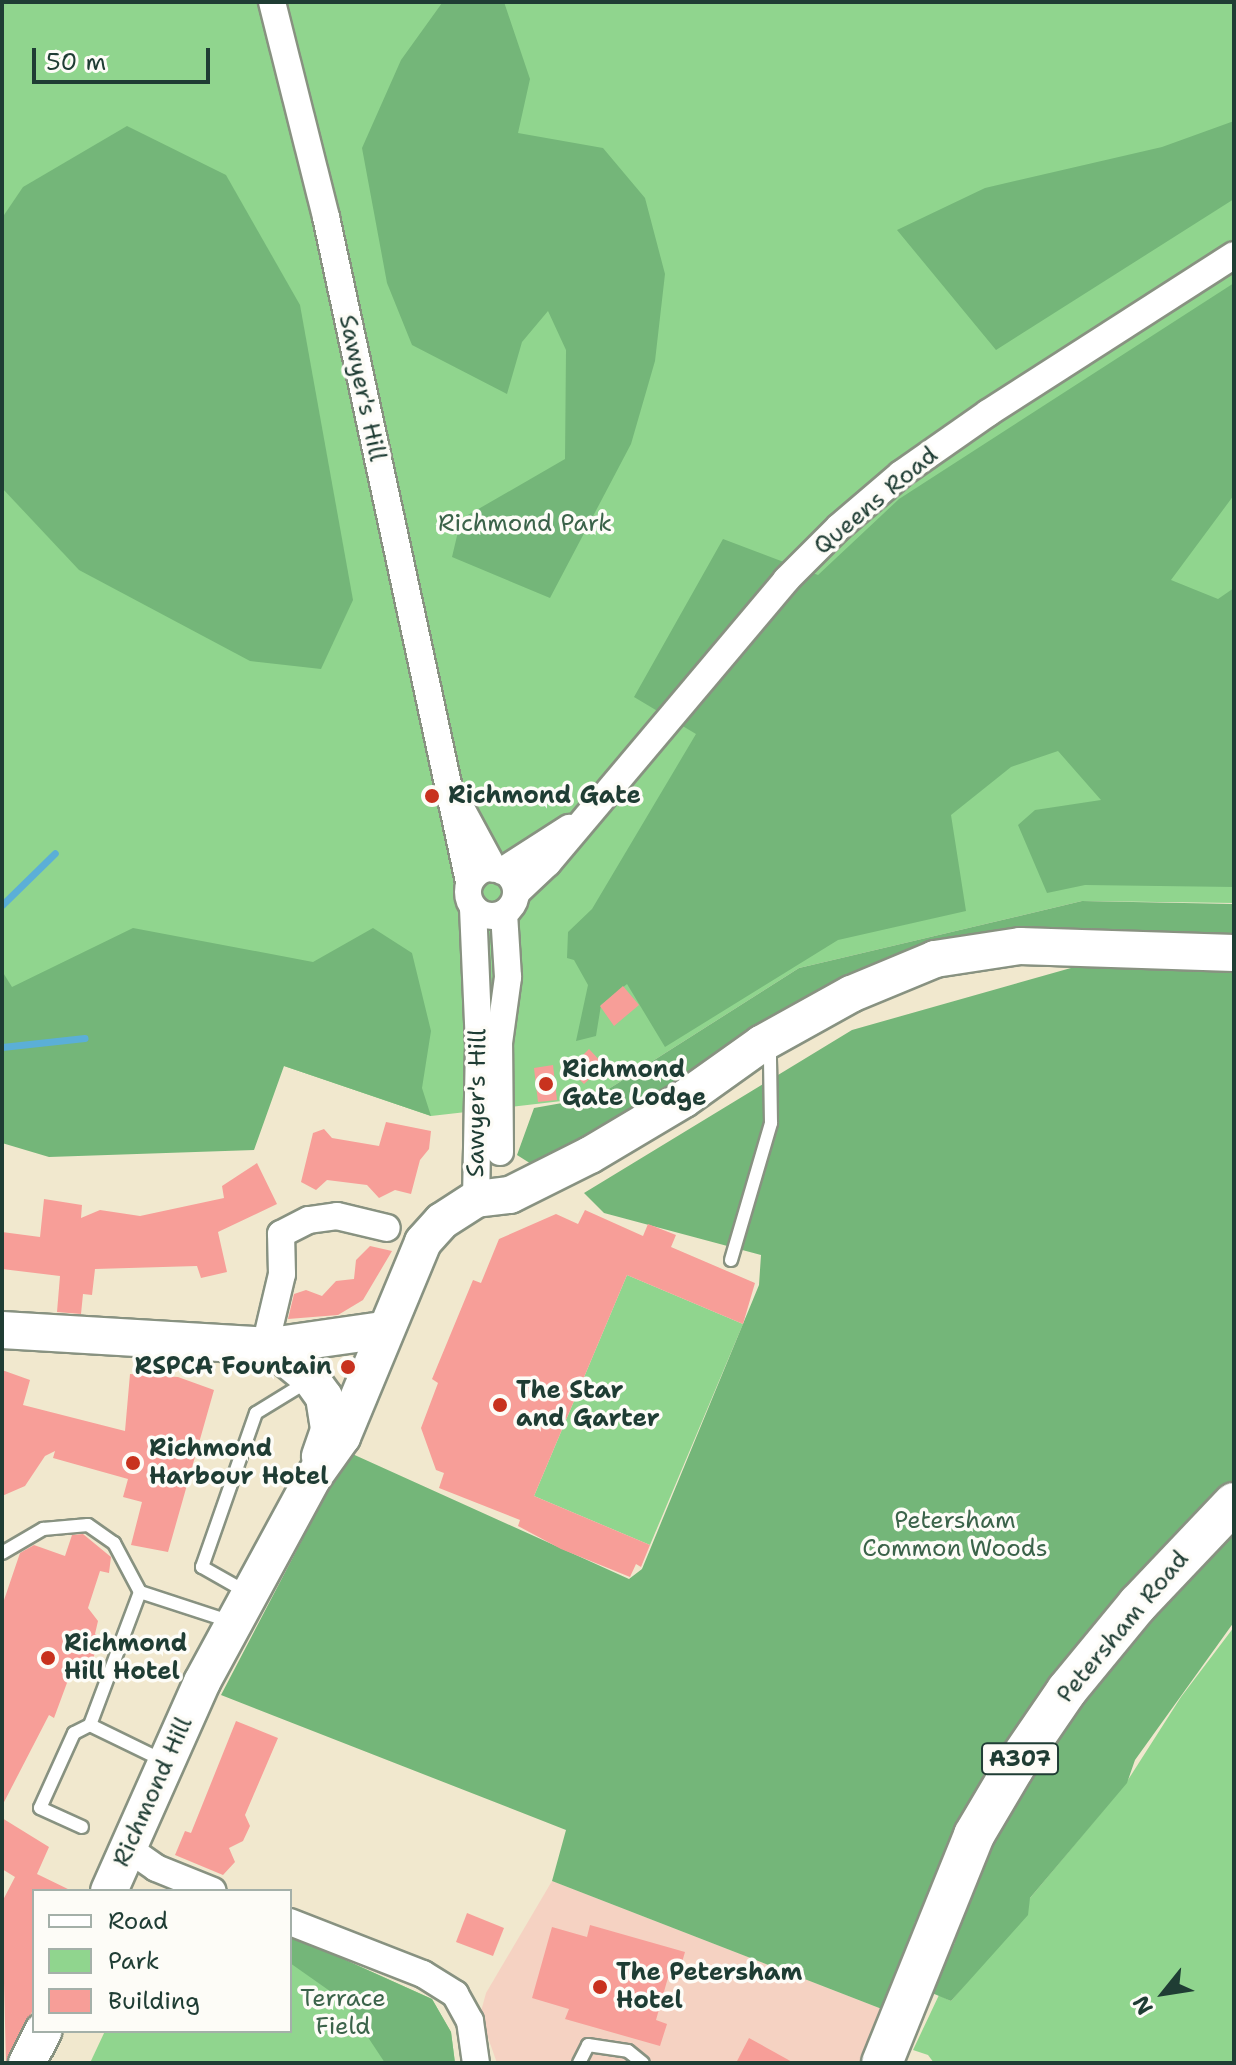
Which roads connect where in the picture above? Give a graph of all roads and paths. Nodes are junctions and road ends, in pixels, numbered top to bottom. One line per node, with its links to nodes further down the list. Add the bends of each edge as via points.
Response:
1 (272, 2): 3 (street, Sawyer's Hill, via 326,217)
2 (1234, 255): 4 (street, Queens Road, via 988,413 901,474 839,527 786,580)
3 (445, 776): 5 (street, Sawyer's Hill); 6 (street, Sawyer's Hill)
4 (582, 820): 5 (street, Queens Road); 7 (street, Queens Road)
5 (498, 870): 6 (street, via 480,871); 7 (street, via 513,880)
6 (471, 895): 7 (street, via 488,916); 10 (street, Sawyer's Hill, via 479,1044)
7 (510, 903): 10 (street, Sawyer's Hill, via 499,1043 517,1110)
8 (1234, 953): 9 (main road, via 1020,946 935,959 851,994)
9 (761, 1044): 10 (main road, via 629,1134 510,1195); 12 (lane, via 770,1057 771,1123)
10 (476, 1199): 14 (main road, Richmond Hill, via 423,1242)
11 (387, 1228): 15 (street, via 337,1216 309,1220 281,1234 282,1274)
12 (731, 1260)
13 (2, 1330): 15 (main road)
14 (384, 1330): 15 (main road); 17 (main road, Richmond Hill, via 342,1437)
15 (268, 1346): 16 (main road)
16 (311, 1379): 17 (main road, via 324,1397 329,1430); 21 (lane, via 256,1413 202,1567)
17 (312, 1479): 21 (main road, Richmond Hill)
18 (1234, 1503): 34 (main road, Petersham Road / A307, via 1138,1604 1067,1690 1013,1769 974,1835)
19 (2, 1553): 20 (lane, via 43,1529 88,1525 114,1543)
20 (140, 1592): 21 (lane); 22 (lane)
21 (242, 1608): 23 (main road, Richmond Hill)
22 (90, 1725): 23 (lane); 24 (lane, via 74,1733 40,1808)
23 (167, 1762): 25 (main road, Richmond Hill)
24 (82, 1827)
25 (129, 1849): 26 (main road, Richmond Hill); 27 (street, via 156,1868)
26 (110, 1889)
27 (208, 1889)
28 (292, 1923): 31 (street, via 423,1974 455,1994 470,2021)
29 (42, 2033): 30 (main road)
30 (27, 2063)
31 (476, 2063)
32 (579, 2063): 33 (lane, via 588,2045 628,2051)
33 (643, 2063)
34 (882, 2063)

